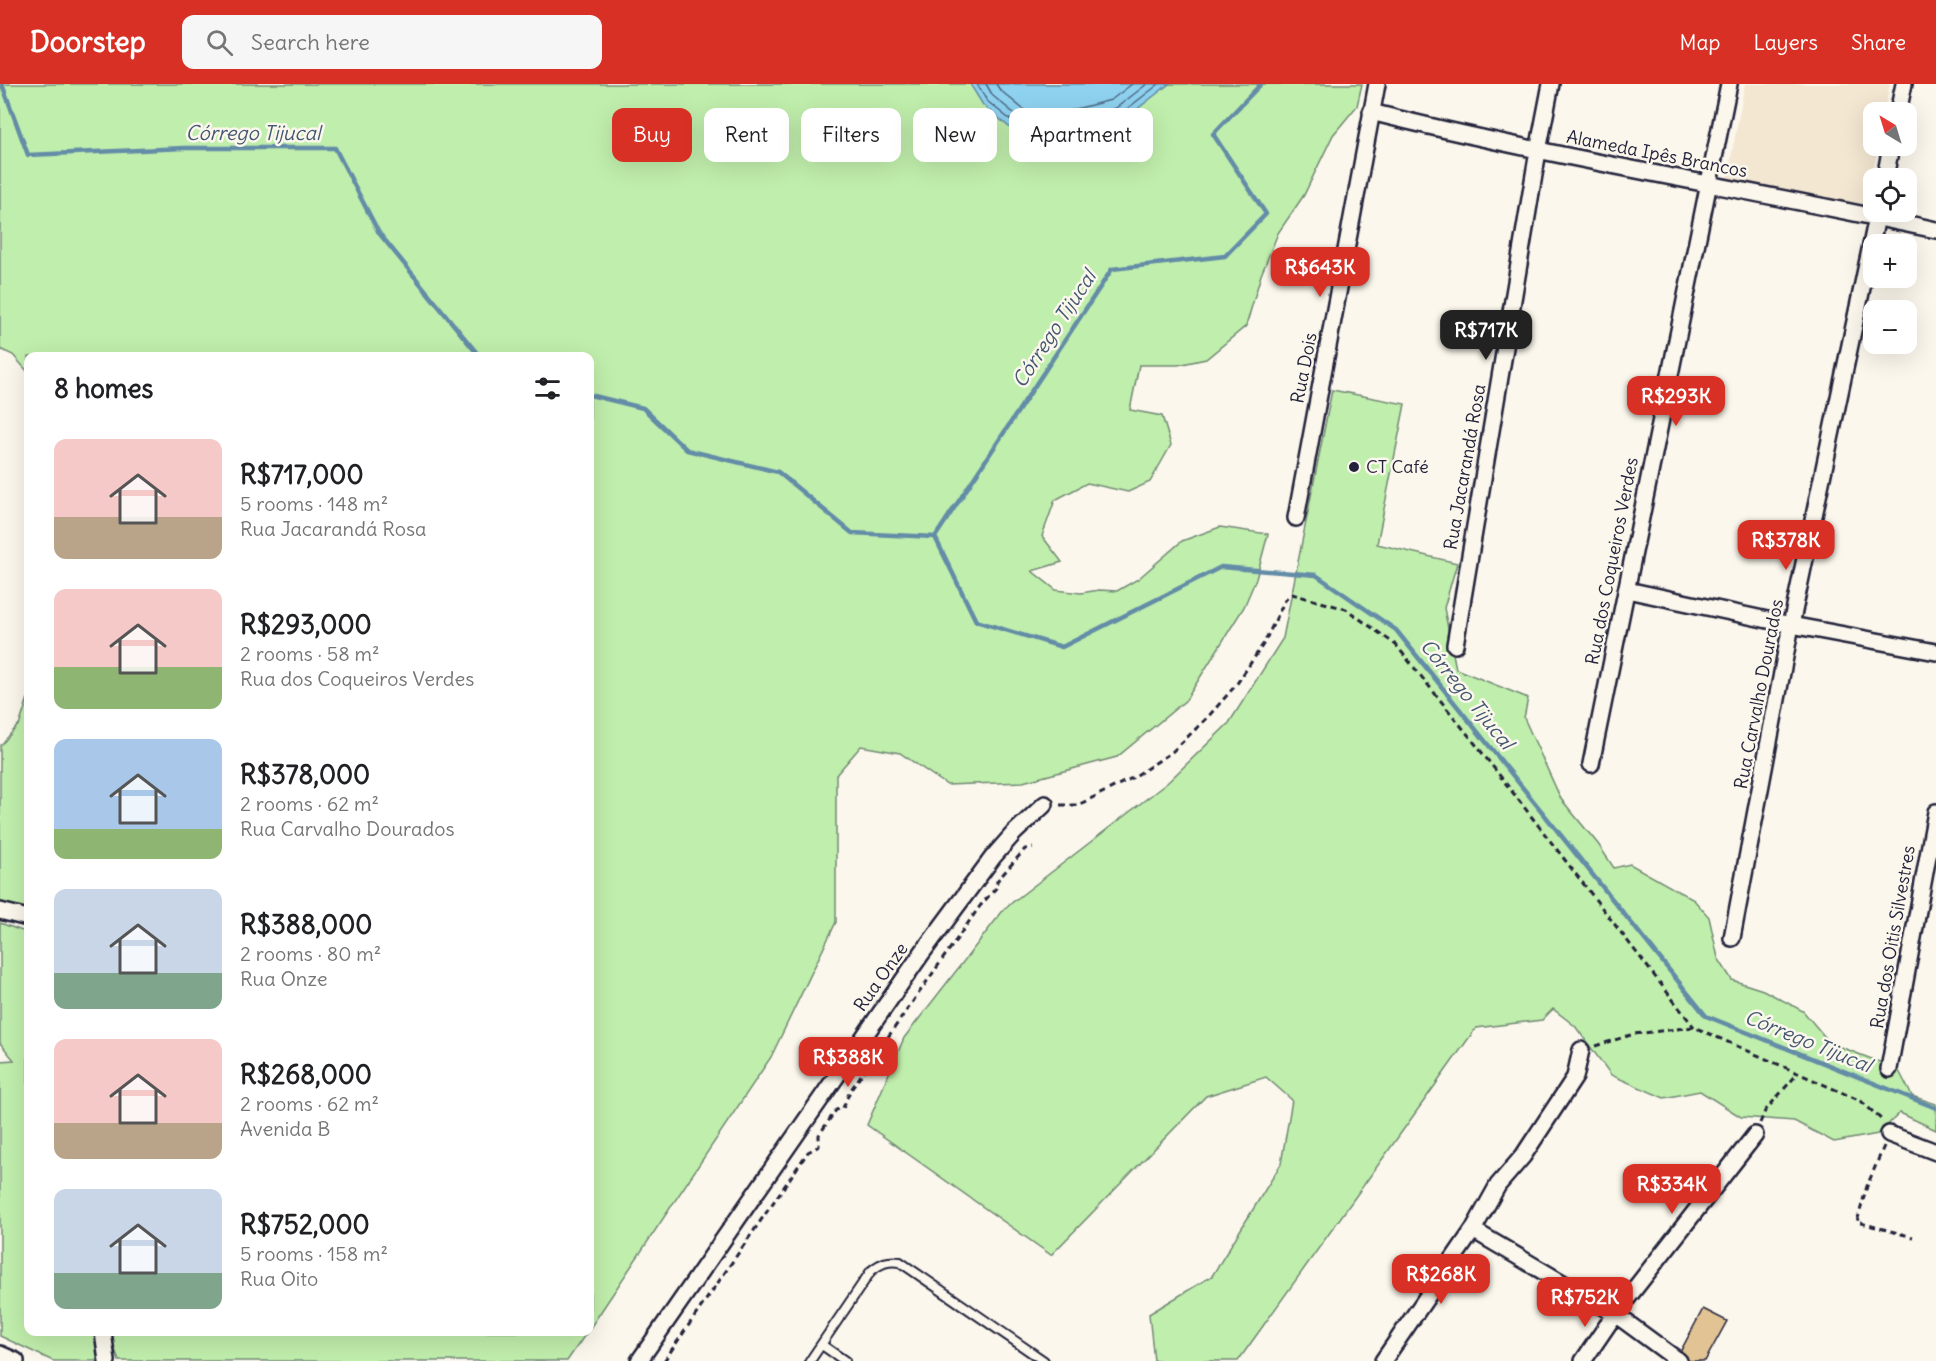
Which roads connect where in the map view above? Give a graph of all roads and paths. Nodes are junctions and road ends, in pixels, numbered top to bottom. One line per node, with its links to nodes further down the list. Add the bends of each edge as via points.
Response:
1 (1377, 84): 6 (street, Rua Dois)
2 (1551, 84): 7 (street, Rua Jacarandá Rosa)
3 (1729, 84): 8 (street, Rua dos Coqueiros Verdes)
4 (1904, 84): 5 (street)
5 (1900, 102)
6 (1371, 112): 7 (street, Alameda Ipês Brancos); 13 (street, Rua Dois)
7 (1538, 151): 8 (street, Alameda Ipês Brancos); 16 (street, Rua Jacarandá Rosa)
8 (1709, 183): 9 (street, Alameda Ipês Brancos); 14 (street, Rua dos Coqueiros Verdes)
9 (1863, 211)
10 (1875, 222): 15 (street, Rua Carvalho Dourados)
11 (1906, 222): 12 (street, Alameda Ipês Brancos)
12 (1936, 230)
13 (1296, 518)
14 (1627, 590): 15 (street); 18 (street, Rua dos Coqueiros Verdes)
15 (1791, 625): 17 (street); 24 (street, Rua Carvalho Dourados)
16 (1455, 645)
17 (1936, 652)
18 (1591, 764)
19 (1045, 804): 25 (path, via 1078,805 1132,778 1172,752 1236,685 1292,594 1346,609 1396,645); 40 (street, Rua Onze, via 993,857 922,953)
20 (1936, 812): 27 (street, Rua dos Oitis Silvestres)
21 (1033, 848): 41 (path, via 1025,849 996,881 996,888 850,1092 843,1108 836,1110 825,1126 819,1135 819,1146 808,1152)
22 (0, 911): 23 (street)
23 (24, 917)
24 (1732, 938)
25 (1694, 1027): 26 (path, via 1634,1034); 28 (path)
26 (1581, 1050): 32 (street, via 1575,1077 1523,1156 1498,1185)
27 (1889, 1069)
28 (1798, 1073): 29 (path, via 1861,1101 1882,1119); 30 (path, via 1765,1111)
29 (1889, 1134): 31 (street); 33 (path, via 1857,1222)
30 (1755, 1135): 34 (street)
31 (1936, 1152)
32 (1473, 1230): 34 (street); 45 (street)
33 (1913, 1237)
34 (1615, 1314): 46 (street); 47 (street)
35 (104, 1336): 39 (street)
36 (822, 1345): 42 (lane); 43 (lane); 44 (lane, via 872,1271 892,1261 900,1262)
37 (0, 1354): 38 (street)
38 (16, 1361)
39 (107, 1361)
40 (639, 1361)
41 (664, 1361)
42 (810, 1361)
43 (845, 1361)
44 (1044, 1361)
45 (1383, 1361)
46 (1583, 1361)
47 (1679, 1361)

